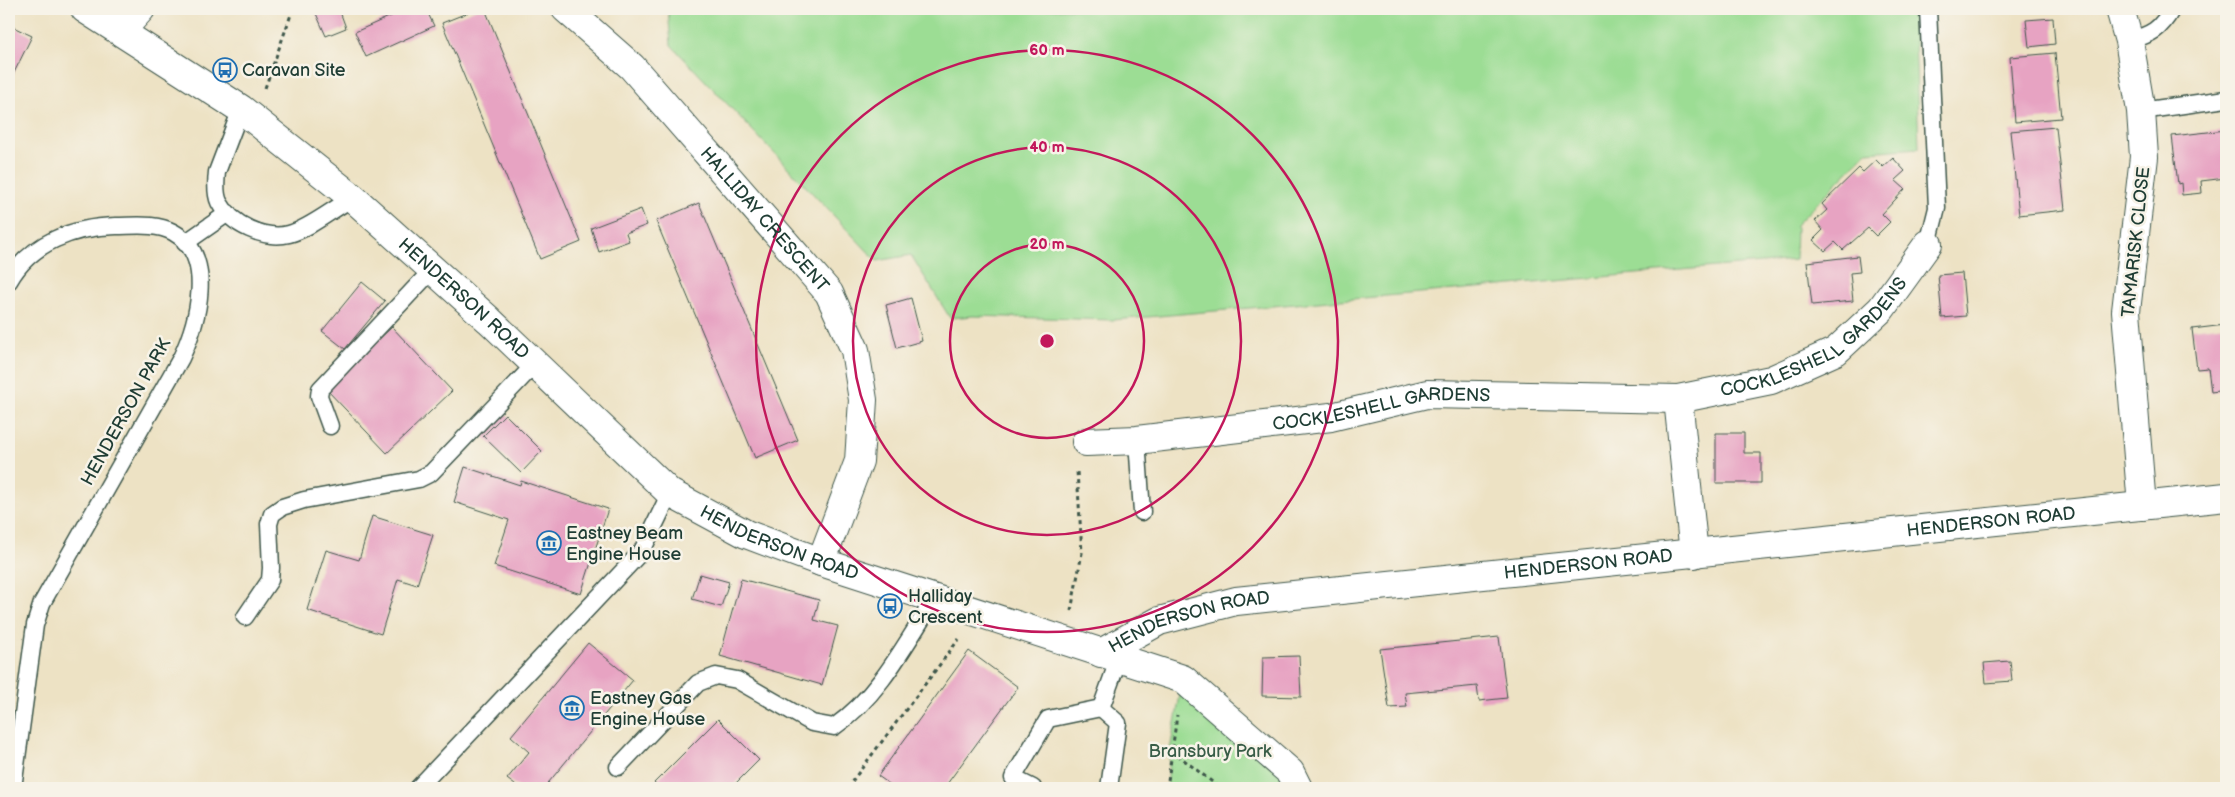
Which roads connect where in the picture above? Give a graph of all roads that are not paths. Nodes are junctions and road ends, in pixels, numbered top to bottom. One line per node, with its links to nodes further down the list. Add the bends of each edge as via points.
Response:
1 (86, 9): 7 (street, HENDERSON ROAD)
2 (141, 9): 7 (street)
3 (566, 9): 28 (street, HALLIDAY CRESCENT, via 632,67 829,293 855,350 863,400 859,461)
4 (1928, 9): 15 (lane, via 1937,208)
5 (2120, 9): 8 (street, TAMARISK CLOSE)
6 (2172, 9): 8 (lane, via 2163,25 2149,35)
7 (121, 31): 11 (street, HENDERSON ROAD)
8 (2129, 41): 10 (street, TAMARISK CLOSE)
9 (2226, 99): 10 (lane)
10 (2141, 111): 25 (street, TAMARISK CLOSE, via 2144,157 2126,311)
11 (248, 114): 12 (street, HENDERSON ROAD); 13 (lane, via 217,172 217,194)
12 (353, 198): 13 (lane, via 287,235 254,231); 16 (street, HENDERSON ROAD)
13 (228, 213): 14 (lane)
14 (185, 243): 17 (lane, via 173,232 152,226 92,228 50,241 28,256); 34 (lane, HENDERSON PARK, via 197,268 200,284 192,333 181,358 42,603 35,625)
15 (1928, 244): 19 (street, COCKLESHELL GARDENS, via 1881,309 1836,350 1771,380)
16 (433, 269): 18 (street, HENDERSON ROAD); 20 (lane, via 320,389 319,396)
17 (9, 281)
18 (535, 364): 23 (street, HENDERSON ROAD); 30 (lane, via 431,473 419,479 304,500 282,506 272,514 269,524 270,580)
19 (1678, 399): 21 (street, COCKLESHELL GARDENS, via 1427,394 1331,417); 27 (street)
20 (330, 426)
21 (1137, 440): 22 (street, COCKLESHELL GARDENS); 26 (lane)
22 (1086, 442)
23 (670, 493): 28 (street, HENDERSON ROAD, via 746,534); 35 (lane, via 642,551)
24 (2226, 497): 25 (street, HENDERSON ROAD)
25 (2142, 506): 27 (street, HENDERSON ROAD)
26 (1142, 512)
27 (1694, 554): 31 (street, HENDERSON ROAD, via 1236,601 1159,621)
28 (821, 562): 29 (street, HENDERSON ROAD)
29 (935, 598): 31 (street, HENDERSON ROAD); 33 (lane, via 887,672 849,717 834,727 812,723 737,680 716,676 698,683)
30 (245, 617)
31 (1110, 656): 32 (lane); 38 (street, via 1183,679 1290,772)
32 (1101, 708): 36 (lane, via 1048,719 1013,778); 37 (lane, via 1118,724)
33 (618, 767)
34 (13, 788)
35 (418, 788)
36 (1033, 788)
37 (1110, 788)
38 (1298, 788)

